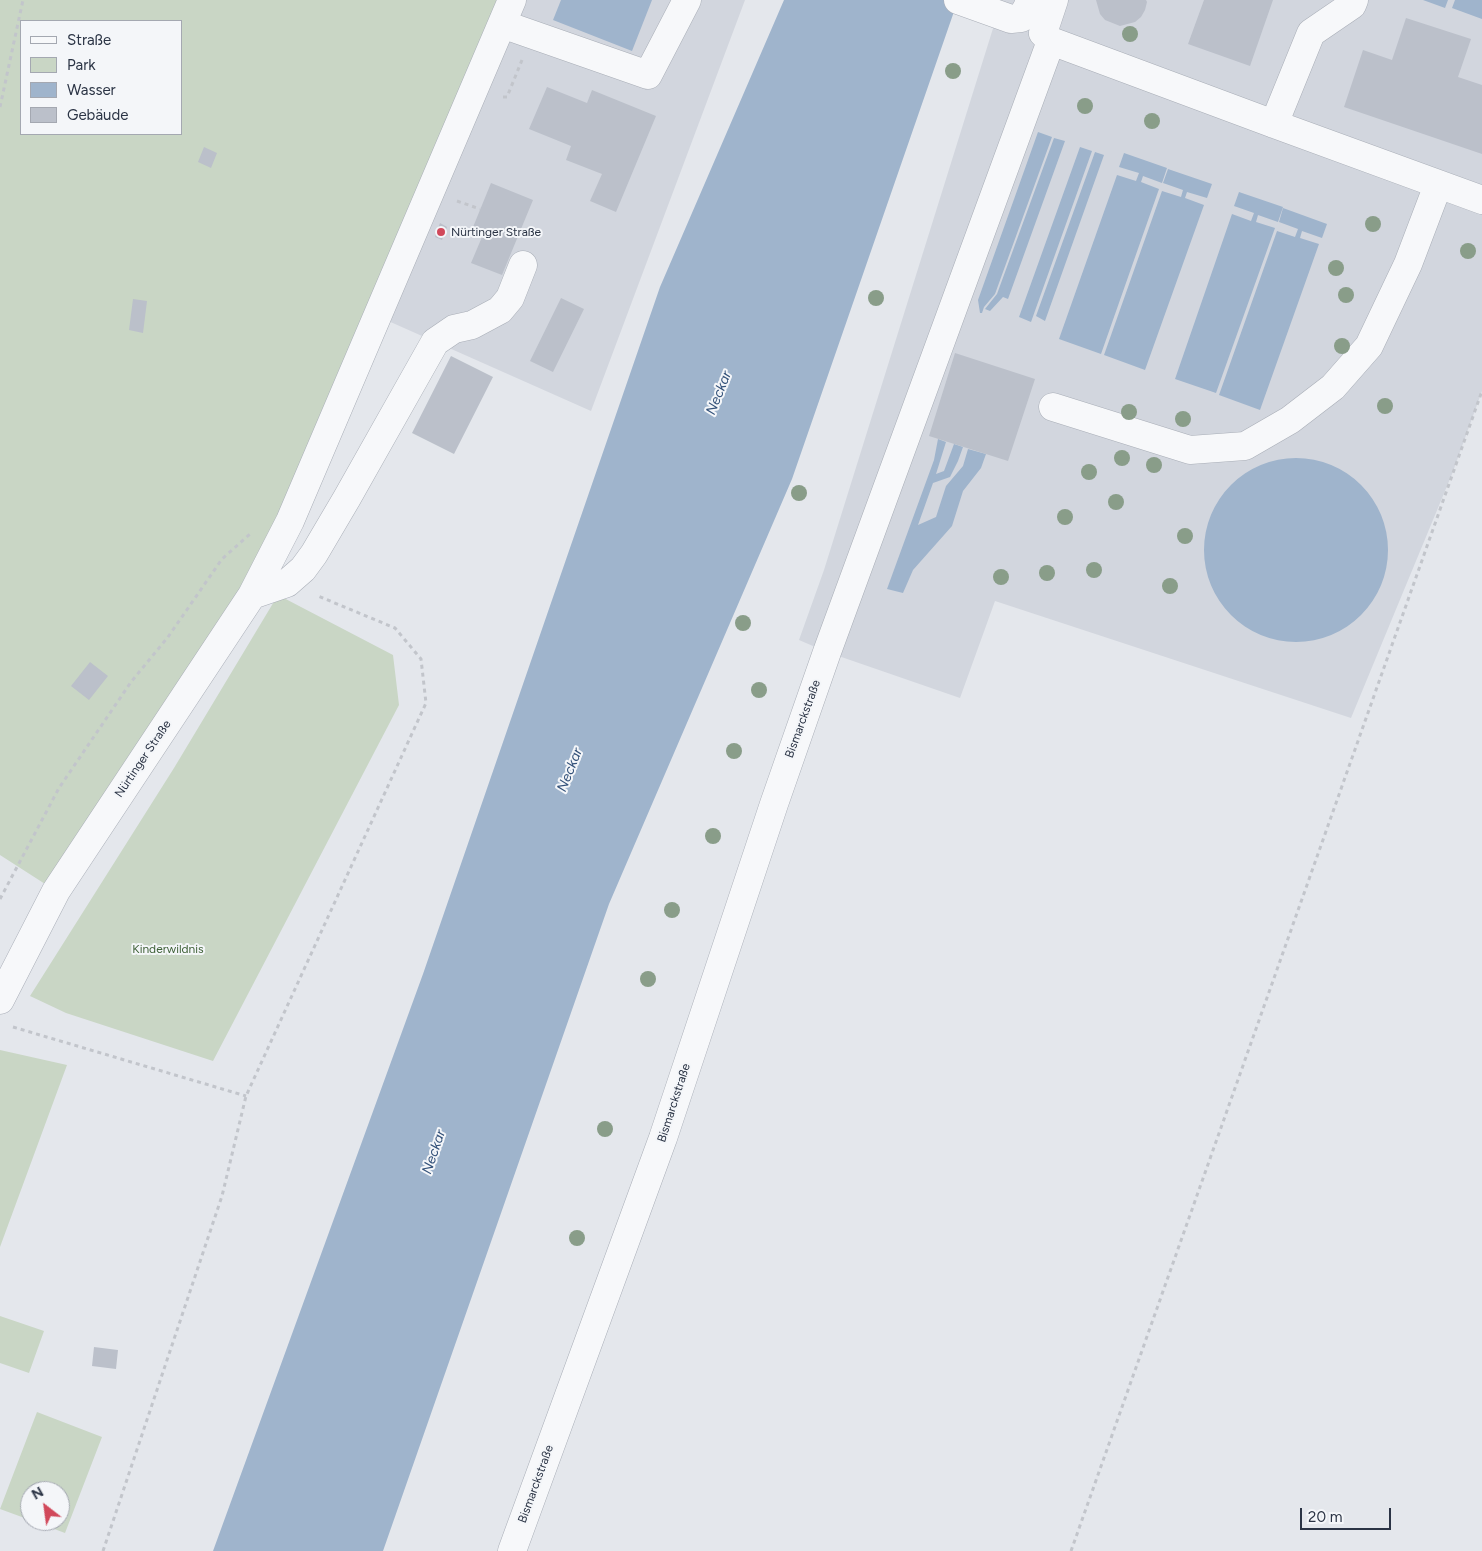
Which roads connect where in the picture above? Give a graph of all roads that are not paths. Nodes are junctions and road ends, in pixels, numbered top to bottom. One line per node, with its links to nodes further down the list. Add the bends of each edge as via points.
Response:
1 (687, 0): 6 (street, via 648,75)
2 (958, 0): 3 (street, via 1011,19 1020,18)
3 (1030, 0)
4 (1054, 0): 7 (street, via 1043,33)
5 (1354, 0): 8 (street, via 1352,5 1311,33)
6 (507, 12): 13 (street, Nürtinger Straße, via 290,521)
7 (1051, 41): 8 (street); 15 (street, Bismarckstraße, via 827,652 663,1138)
8 (1274, 124): 9 (street)
9 (1438, 184): 10 (street); 12 (street, via 1408,264 1369,346 1333,387 1290,420 1245,446 1190,450)
10 (1482, 200)
11 (523, 265): 13 (street, via 510,298 500,310 472,325 454,329 434,342 395,415 303,569 287,583)
12 (1052, 407)
13 (252, 595): 14 (street, Nürtinger Straße, via 56,892)
14 (0, 1000)
15 (512, 1551)

